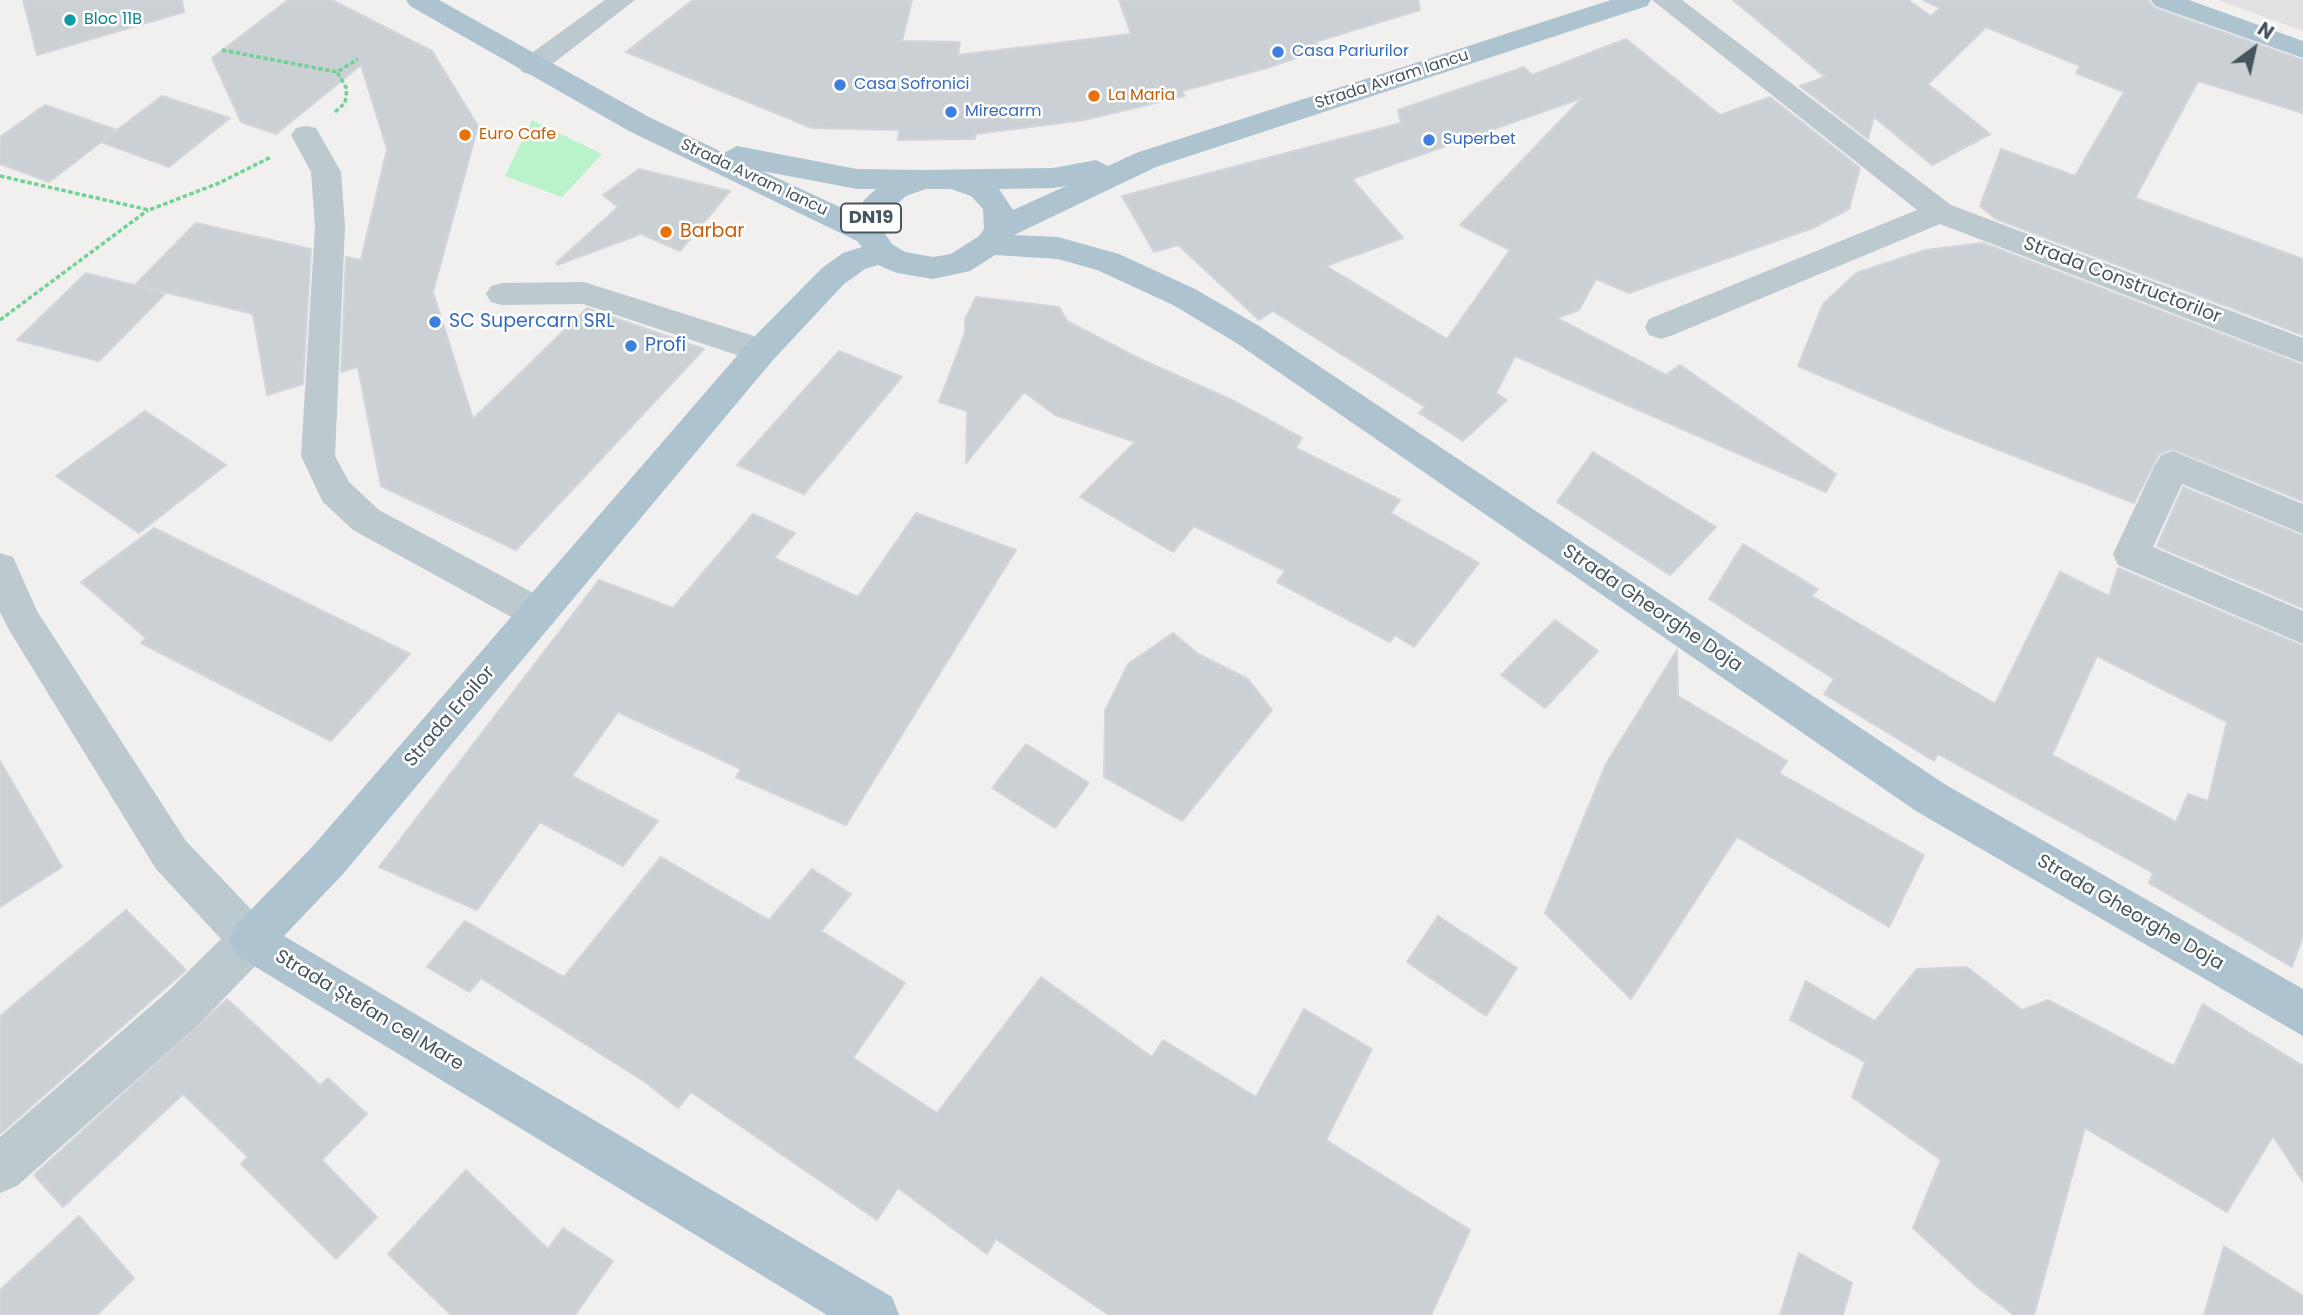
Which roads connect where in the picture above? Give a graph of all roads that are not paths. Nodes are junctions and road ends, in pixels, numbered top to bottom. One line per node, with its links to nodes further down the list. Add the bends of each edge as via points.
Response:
1 (419, 0): 7 (main road, Strada Avram Iancu / DN19)
2 (622, 0): 7 (street)
3 (1638, 0): 10 (main road, Strada Avram Iancu / DN19)
4 (1665, 0): 12 (street, Strada Constructorilor)
5 (2164, 0): 6 (main road)
6 (2303, 50)
7 (532, 66): 8 (main road, Strada Avram Iancu / DN19)
8 (639, 124): 11 (main road, Strada Avram Iancu / DN19, via 734,155 857,179); 14 (main road, Strada Avram Iancu / DN19)
9 (306, 135): 21 (street, via 326,172 330,226 318,456 336,492 366,520)
10 (1146, 160): 11 (main road, Strada Avram Iancu / DN19, via 1053,178); 13 (main road, Strada Avram Iancu / DN19)
11 (938, 179): 13 (main road, DN19, via 982,189 998,206); 14 (main road, DN19, via 895,190 875,207)
12 (1940, 212): 16 (street); 18 (street, Strada Constructorilor)
13 (995, 236): 14 (main road, DN19, via 959,263 933,268 897,262); 24 (main road, Strada Gheorghe Doja, via 1108,262 1205,309 1931,798)
14 (875, 242): 17 (main road, Strada Eroilor, via 833,276)
15 (502, 294): 17 (street, via 584,293)
16 (1661, 327)
17 (761, 351): 21 (main road, Strada Eroilor)
18 (2303, 351)
19 (2303, 520): 22 (street, via 2173,465 2131,554)
20 (0, 568): 23 (street, Strada Ștefan cel Mare, via 22,619 171,855)
21 (539, 614): 23 (main road, Strada Eroilor, via 328,860)
22 (2303, 628)
23 (251, 940): 25 (street, Strada Eroilor, via 183,1008); 26 (main road, Strada Ștefan cel Mare)
24 (2303, 1013)
25 (0, 1169)
26 (874, 1315)

